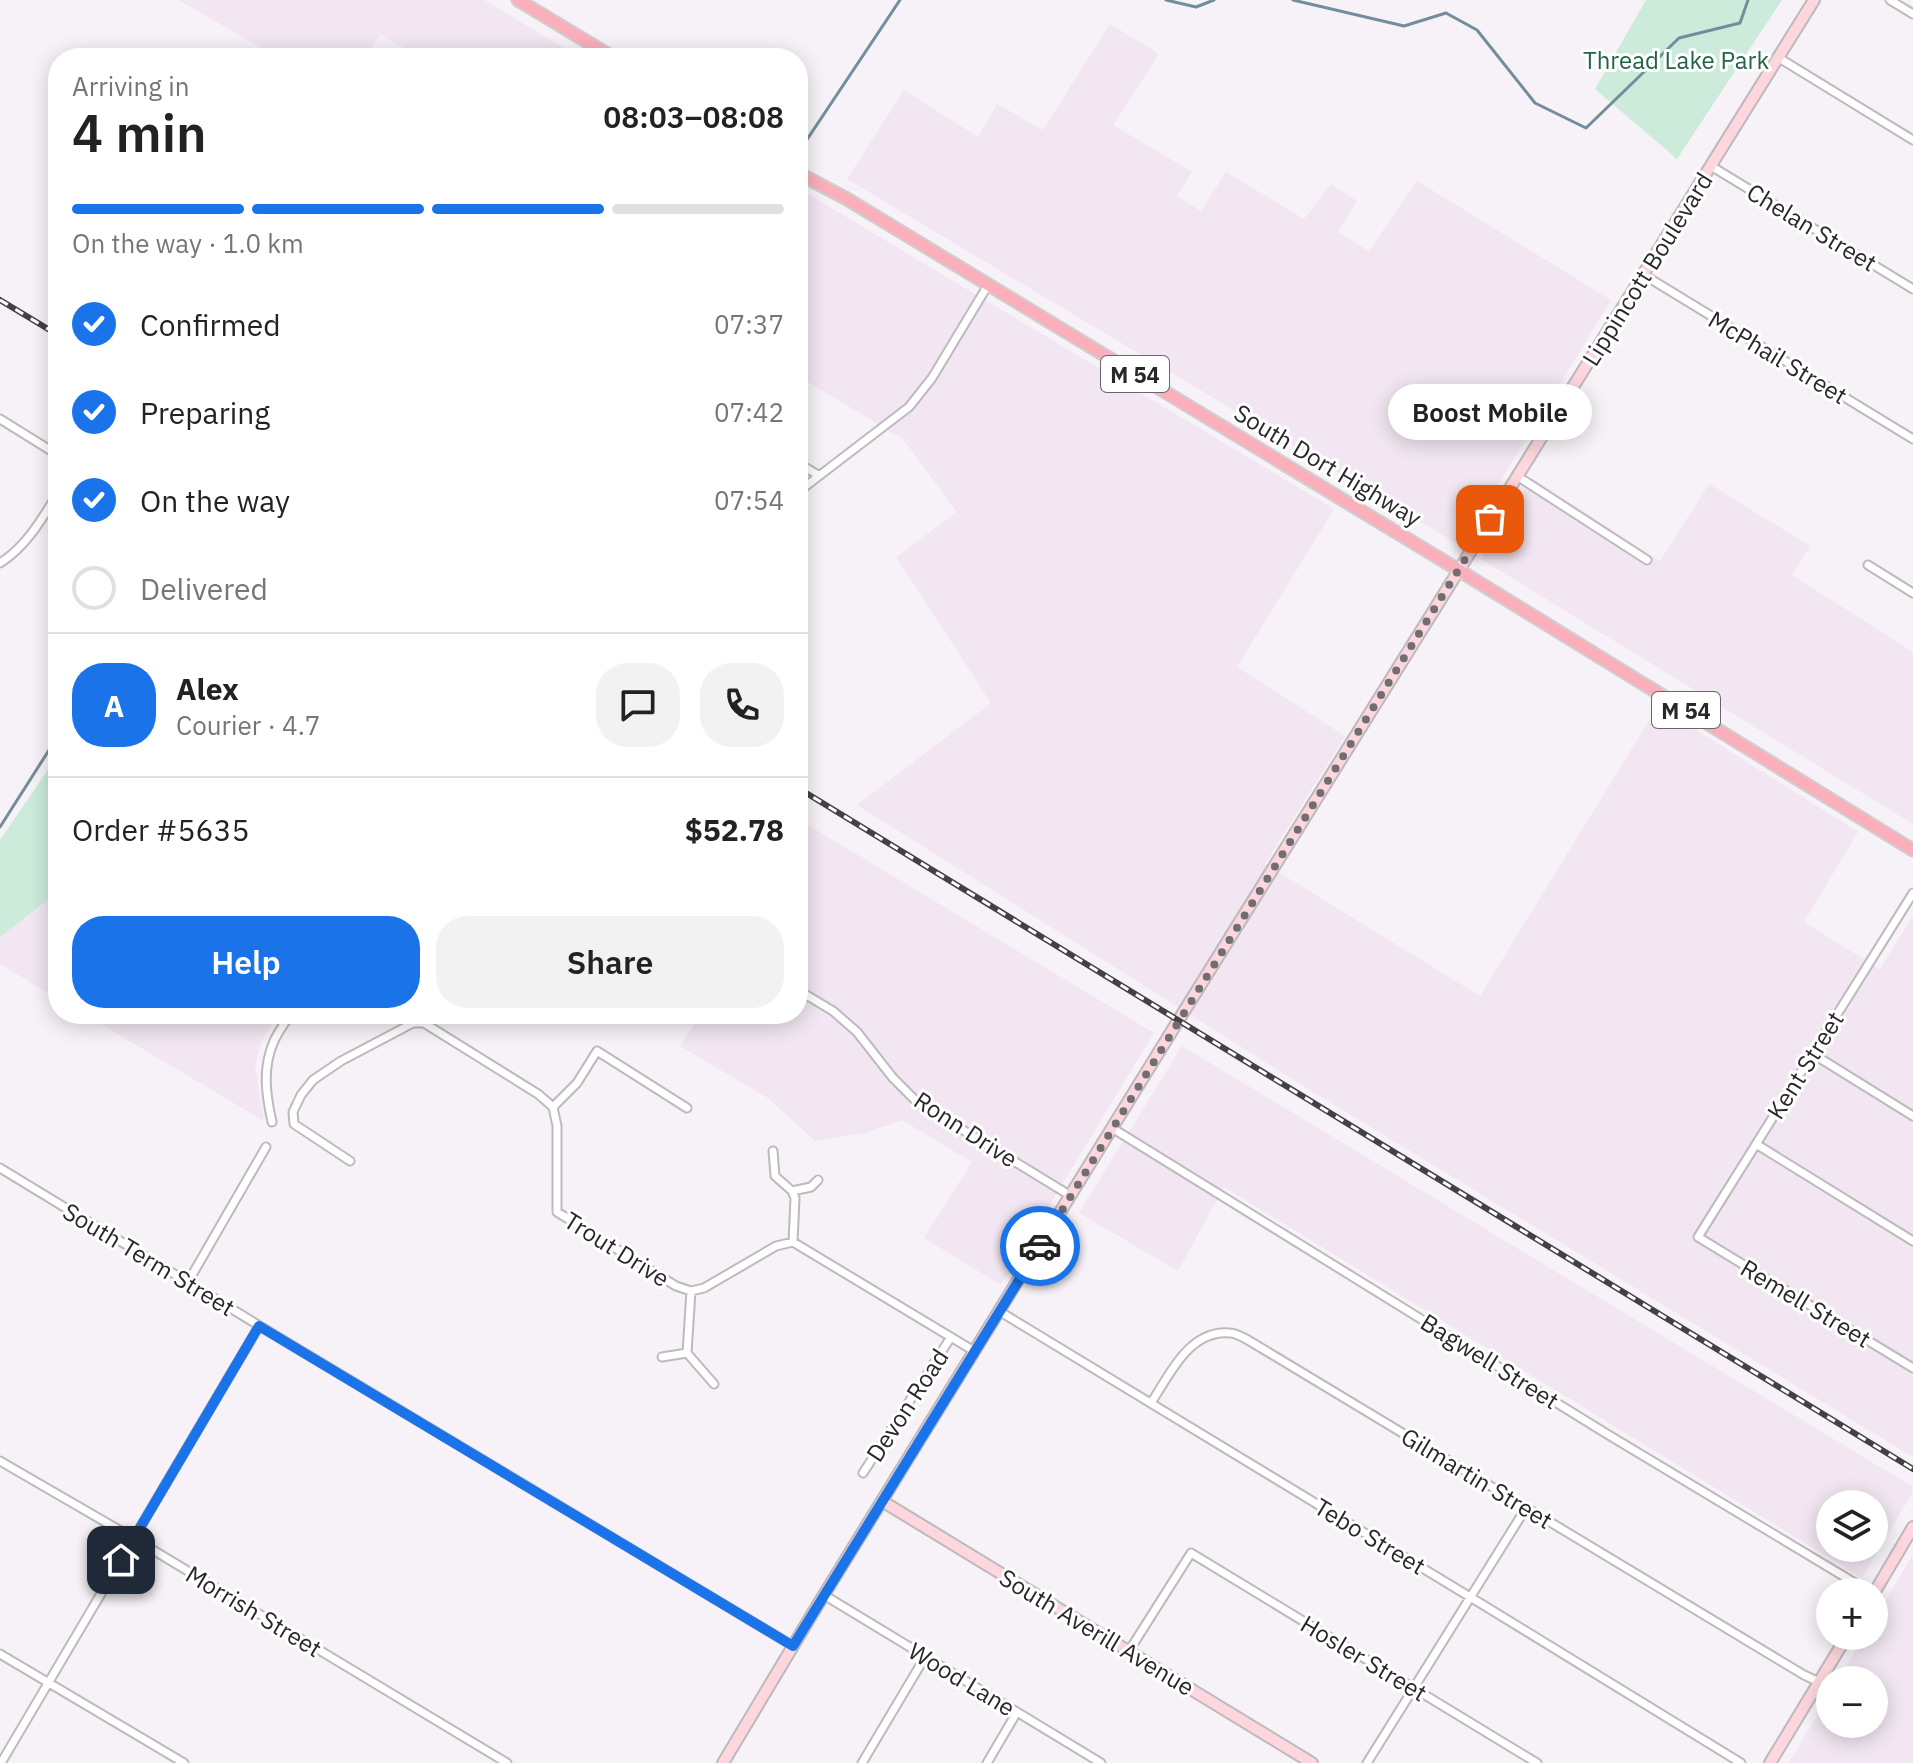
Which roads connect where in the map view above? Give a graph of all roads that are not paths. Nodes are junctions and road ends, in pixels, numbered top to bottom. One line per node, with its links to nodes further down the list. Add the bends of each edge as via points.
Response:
1 (518, 0): 5 (main road)
2 (1814, 0): 6 (street, Lippincott Boulevard)
3 (1890, 0): 4 (street)
4 (1913, 14)
5 (597, 48)
6 (1779, 58): 7 (street); 8 (street, Lippincott Boulevard)
7 (1913, 140)
8 (1711, 166): 10 (street, Lippincott Boulevard); 12 (street, Chelan Street)
9 (808, 179): 11 (main road, South Dort Highway / M 54)
10 (1644, 275): 14 (street, McPhail Street); 18 (street, Lippincott Boulevard)
11 (988, 285): 17 (street, via 909,407); 24 (main road, South Dort Highway / M 54)
12 (1913, 289)
13 (0, 419): 15 (street)
14 (1913, 439)
15 (48, 449)
16 (808, 469): 17 (street)
17 (818, 475): 19 (street)
18 (1517, 476): 21 (street); 24 (street, Lippincott Boulevard)
19 (808, 484)
20 (48, 509): 22 (street)
21 (1647, 560)
22 (0, 563)
23 (1868, 565): 25 (street)
24 (1459, 570): 26 (main road, South Dort Highway / M 54); 37 (street, Lippincott Boulevard)
25 (1913, 593)
26 (1913, 850)
27 (1913, 893): 32 (street, Kent Street)
28 (808, 996): 45 (street, Ronn Drive, via 857,1032 917,1102)
29 (284, 1024): 36 (street, via 273,1042 267,1070)
30 (403, 1024): 41 (street, via 313,1080 293,1112 294,1124)
31 (426, 1024): 33 (street)
32 (1813, 1054): 35 (street); 38 (street, Kent Street)
33 (553, 1107): 34 (street, via 577,1083 597,1051); 50 (street, Trout Drive, via 557,1212)
34 (687, 1108)
35 (1913, 1116)
36 (272, 1122)
37 (1112, 1128): 45 (street, Lippincott Boulevard); 66 (street, Bagwell Street)
38 (1756, 1144): 46 (street, Kent Street); 47 (street)
39 (266, 1147): 49 (street)
40 (773, 1151): 44 (street, via 775,1176)
41 (350, 1161)
42 (0, 1168): 49 (street, South Term Street)
43 (818, 1180): 44 (street)
44 (794, 1195): 48 (street)
45 (1071, 1196): 51 (street, Lippincott Boulevard)
46 (1698, 1237): 57 (street, Remell Street)
47 (1913, 1241)
48 (793, 1242): 50 (street, Trout Drive); 53 (street)
49 (188, 1282): 52 (street, South Term Street)
50 (691, 1291): 55 (street)
51 (999, 1311): 54 (street, Lippincott Boulevard); 59 (street, Tebo Street)
52 (259, 1326): 65 (street); 70 (street, South Term Street)
53 (951, 1337): 54 (street); 61 (street, Devon Road)
54 (974, 1351): 62 (street, Lippincott Boulevard)
55 (687, 1353): 56 (street); 58 (street)
56 (662, 1357)
57 (1913, 1368)
58 (714, 1384)
59 (1151, 1403): 63 (street, Gilmartin Street, via 1195,1344 1232,1333); 69 (street, Tebo Street)
60 (0, 1461): 65 (street, Morrish Street)
61 (863, 1473)
62 (882, 1501): 68 (street, Lippincott Boulevard); 71 (street, South Averill Avenue)
63 (1526, 1508): 69 (street); 74 (street, Gilmartin Street)
64 (1913, 1527): 67 (street)
65 (133, 1538): 75 (street); 81 (street, Morrish Street)
66 (1849, 1578)
67 (1881, 1578)
68 (824, 1595): 70 (street, Lippincott Boulevard); 73 (street, Wood Lane)
69 (1471, 1597): 77 (street); 89 (street, Tebo Street)
70 (793, 1646): 82 (street, Lippincott Boulevard)
71 (1129, 1651): 77 (street, Hosler Street, via 1191,1553); 86 (street, South Averill Avenue)
72 (0, 1654): 75 (street)
73 (925, 1657): 78 (street, Wood Lane); 83 (street)
74 (1816, 1681)
75 (48, 1683): 79 (street); 80 (street)
76 (1816, 1687): 90 (street)
77 (1413, 1688): 87 (street); 88 (street, Hosler Street)
78 (1017, 1712): 84 (street); 85 (street, Wood Lane)
79 (1, 1763)
80 (184, 1763)
81 (507, 1763)
82 (723, 1763)
83 (862, 1763)
84 (987, 1763)
85 (1101, 1763)
86 (1312, 1763)
87 (1367, 1763)
88 (1537, 1763)
89 (1741, 1763)
90 (1770, 1763)

